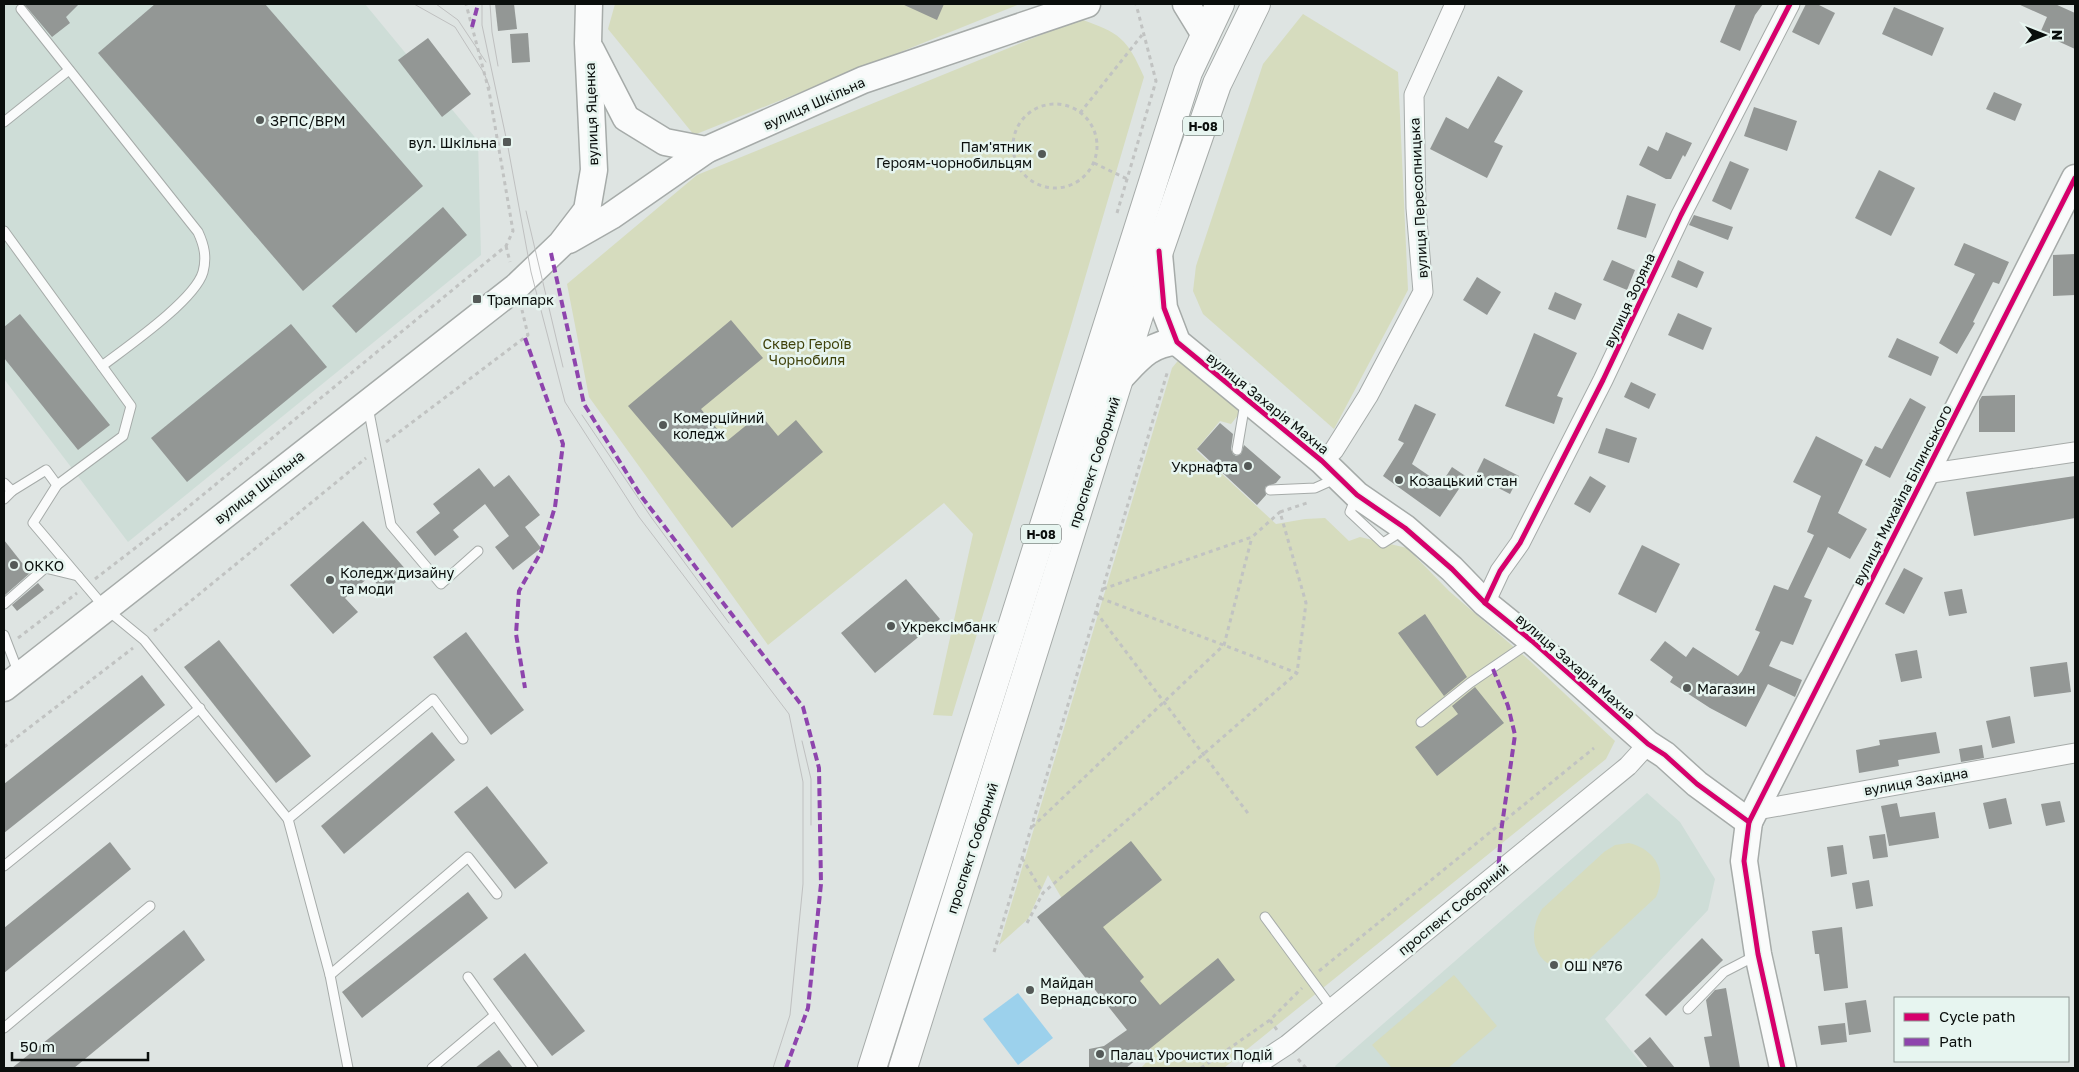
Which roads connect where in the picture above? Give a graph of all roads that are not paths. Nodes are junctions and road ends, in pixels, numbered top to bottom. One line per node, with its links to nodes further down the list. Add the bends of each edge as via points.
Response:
1 (589, 4): 10 (street, вулиця Яценка)
2 (1087, 4): 13 (street, вулиця Шкільна, via 863,80)
3 (1186, 4): 9 (street)
4 (1220, 4): 9 (main road, проспект Соборний / Н-08)
5 (1256, 4): 17 (main road, проспект Соборний / Н-08, via 1217,84)
6 (1455, 4): 27 (street, вулиця Пересопницька, via 1414,95 1416,208 1423,292 1368,396 1334,450)
7 (1790, 4): 35 (street, вулиця Зоряна, via 1681,216 1603,380)
8 (20, 9): 11 (lane)
9 (1205, 35): 62 (main road, проспект Соборний / Н-08, via 1188,72)
10 (588, 43): 13 (street, via 626,118 666,142); 16 (street, вулиця Яценка, via 594,170 587,210)
11 (69, 70): 12 (lane); 20 (lane, via 198,232 205,248 203,273 190,294)
12 (4, 122)
13 (706, 150): 16 (street, вулиця Шкільна, via 611,216)
14 (2075, 178): 26 (street, вулиця Михайла Білинського)
15 (4, 230): 20 (lane)
16 (561, 244): 18 (street, вулиця Яценка)
17 (1159, 251): 19 (street, via 1164,308); 21 (main road, проспект Соборний / Н-08)
18 (516, 287): 23 (street, вулиця Шкільна)
19 (1177, 342): 21 (street, via 1158,344 1144,353); 22 (street, вулиця Захарія Махна)
20 (102, 366): 29 (lane, via 131,406 123,436)
21 (1122, 376): 63 (main road, проспект Соборний / Н-08)
22 (1246, 400): 24 (lane); 27 (street, вулиця Захарія Махна)
23 (367, 402): 33 (lane, via 391,525 441,584); 37 (street, вулиця Шкільна)
24 (1236, 450)
25 (2075, 452): 26 (street)
26 (1925, 474): 46 (street, вулиця Михайла Білинського)
27 (1339, 478): 30 (lane, via 1315,488); 35 (street, вулиця Захарія Махна, via 1406,528)
28 (4, 483): 31 (lane)
29 (57, 485): 31 (lane, via 46,470); 34 (lane, via 33,523)
30 (1270, 490)
31 (12, 492): 32 (lane)
32 (4, 498)
33 (478, 551)
34 (78, 576): 36 (lane, via 45,568); 37 (lane)
35 (1485, 603): 39 (street, вулиця Захарія Махна)
36 (4, 604)
37 (105, 608): 40 (street, вулиця Шкільна); 41 (lane, via 144,640)
38 (4, 635): 40 (lane)
39 (1532, 641): 42 (lane, via 1470,683); 44 (street, вулиця Захарія Махна)
40 (12, 682)
41 (200, 708): 47 (lane); 48 (lane)
42 (1422, 722)
43 (463, 739): 47 (lane, via 433,699)
44 (1648, 744): 46 (street, вулиця Захарія Махна, via 1697,784); 55 (street, проспект Соборний, via 1628,766)
45 (2075, 753): 46 (street, вулиця Західна)
46 (1753, 816): 52 (street, via 1744,861)
47 (288, 818): 53 (lane)
48 (4, 866)
49 (496, 894): 53 (lane, via 468,857)
50 (150, 906): 58 (lane)
51 (1265, 917): 55 (lane)
52 (1758, 954): 56 (lane, via 1724,972); 65 (street)
53 (330, 975): 59 (lane)
54 (468, 977): 57 (lane)
55 (1332, 1008): 64 (street, проспект Соборний, via 1287,1045)
56 (1688, 1009)
57 (495, 1014): 60 (lane); 61 (lane)
58 (4, 1028)
59 (348, 1068)
60 (432, 1068)
61 (533, 1068)
62 (872, 1068)
63 (903, 1068)
64 (1252, 1068)
65 (1783, 1068)

